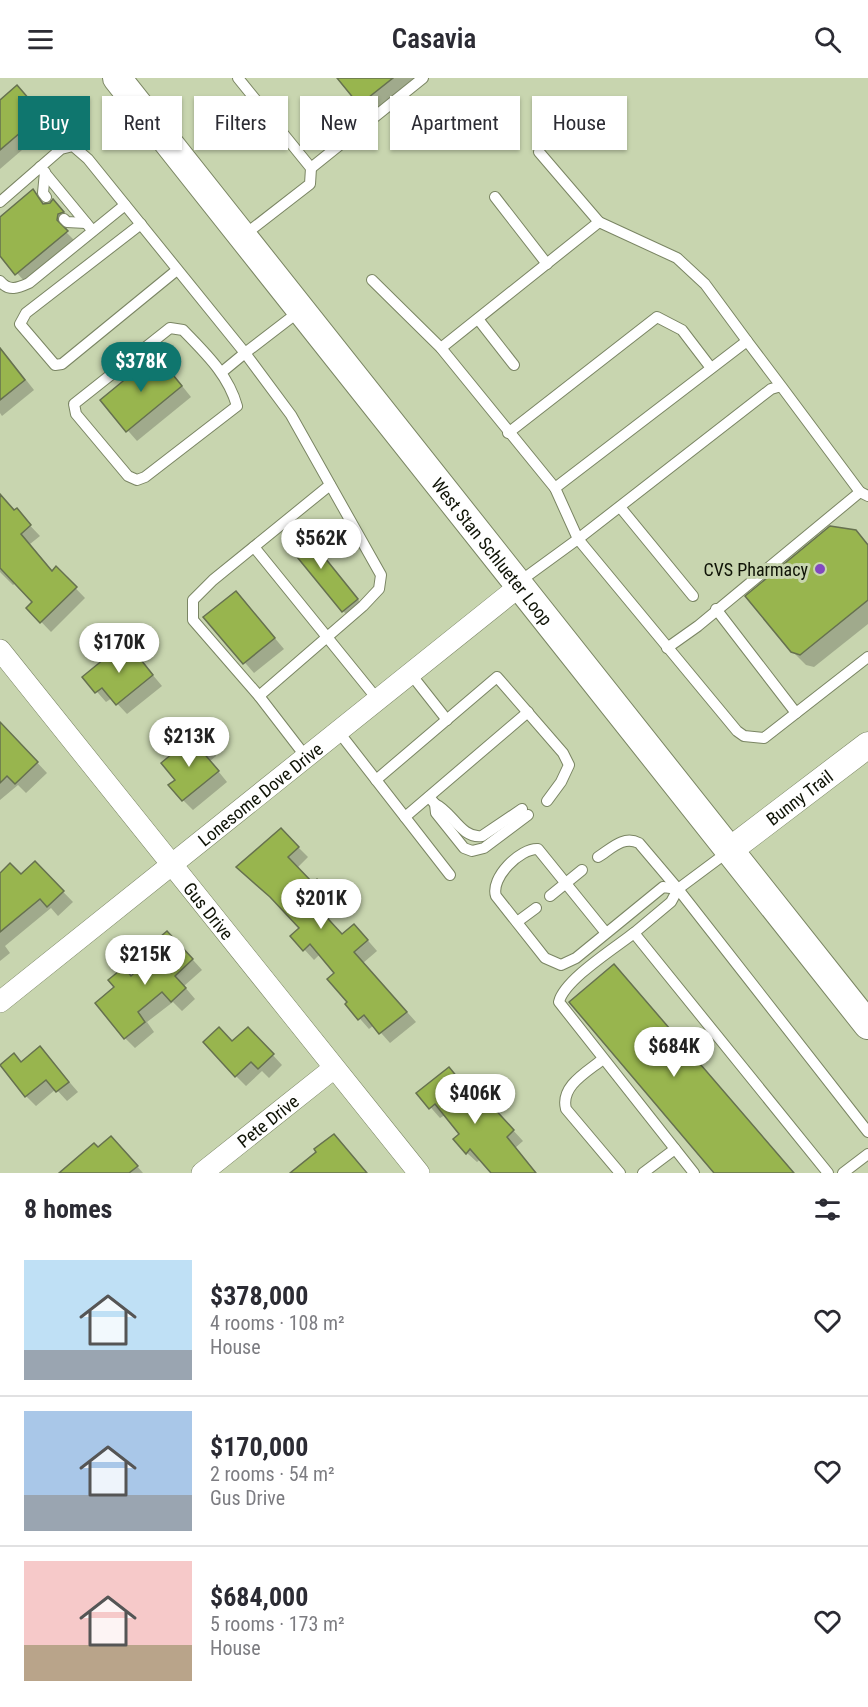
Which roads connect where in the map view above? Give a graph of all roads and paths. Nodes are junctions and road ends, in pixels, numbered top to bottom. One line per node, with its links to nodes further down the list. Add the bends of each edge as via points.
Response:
1 (117, 78): 15 (main road, West Stan Schlueter Loop)
2 (238, 78): 5 (lane)
3 (423, 78): 5 (lane)
4 (538, 152): 12 (lane)
5 (312, 168): 15 (lane, via 310,184)
6 (43, 170): 7 (lane); 9 (lane); 10 (lane, via 61,149 73,146); 14 (lane)
7 (46, 197)
8 (495, 197): 16 (lane)
9 (0, 202)
10 (125, 205): 13 (lane); 14 (lane)
11 (64, 219): 14 (lane)
12 (599, 222): 16 (lane); 22 (lane, via 677,258 705,284)
13 (141, 224): 17 (lane); 17 (lane, via 26,313 20,324 55,365 62,364)
14 (89, 227): 19 (lane, via 29,283 15,289)
15 (243, 236): 20 (main road, West Stan Schlueter Loop)
16 (547, 264): 21 (lane)
17 (177, 270): 24 (lane)
18 (372, 280): 23 (lane)
19 (0, 281)
20 (302, 310): 24 (lane); 36 (main road, West Stan Schlueter Loop)
21 (478, 319): 23 (lane); 25 (lane)
22 (747, 341): 26 (lane); 28 (lane)
23 (441, 348): 29 (lane)
24 (245, 353): 27 (lane); 30 (lane, via 291,415)
25 (514, 365)
26 (711, 368): 29 (lane, via 682,330 657,317); 31 (lane)
27 (222, 372): 27 (lane, via 183,330 170,328 78,399 74,404 76,414 128,476 137,480 237,406)
28 (781, 386): 32 (lane); 33 (lane, via 771,389)
29 (508, 433): 31 (lane)
30 (330, 485): 35 (lane); 39 (lane, via 381,575 379,589)
31 (555, 488): 34 (lane)
32 (864, 494): 38 (lane)
33 (620, 507): 34 (lane); 37 (lane)
34 (578, 539): 36 (lane); 40 (lane)
35 (254, 547): 39 (lane); 44 (lane, via 193,600 193,620)
36 (520, 584): 43 (street, Lonesome Dove Drive); 57 (main road, West Stan Schlueter Loop)
37 (693, 596)
38 (716, 609): 40 (lane); 47 (lane)
39 (327, 638): 44 (lane); 45 (lane)
40 (667, 648): 47 (lane, via 744,735 764,738)
41 (868, 657): 47 (lane)
42 (3, 661): 59 (street, Gus Drive)
43 (410, 674): 45 (street, Lonesome Dove Drive); 48 (lane)
44 (259, 696): 51 (lane)
45 (378, 700): 49 (street, Lonesome Dove Drive)
46 (528, 712): 48 (lane, via 497,677); 53 (lane, via 569,765 557,787); 54 (lane)
47 (796, 713)
48 (447, 720): 52 (lane)
49 (338, 731): 51 (street, Lonesome Dove Drive); 52 (lane)
50 (868, 745): 57 (street, Bunny Trail)
51 (306, 757): 59 (street, Lonesome Dove Drive)
52 (376, 780): 56 (lane)
53 (545, 797)
54 (432, 801): 55 (lane, via 443,822 464,848 472,851 484,848); 56 (lane)
55 (525, 812)
56 (405, 817): 61 (lane)
57 (730, 850): 63 (lane); 70 (main road, West Stan Schlueter Loop)
58 (598, 857): 63 (lane, via 625,840 633,840)
59 (171, 865): 69 (street, Lonesome Dove Drive); 72 (street, Gus Drive)
60 (582, 870): 62 (lane)
61 (450, 875)
62 (566, 883): 64 (lane); 66 (lane, via 538,849 525,852 498,876 494,890); 67 (lane)
63 (678, 889): 67 (lane, via 663,887); 68 (lane, via 671,902); 73 (lane)
64 (550, 896)
65 (536, 908): 66 (lane)
66 (517, 922): 67 (lane, via 545,958 561,965)
67 (606, 933)
68 (634, 933): 71 (lane, via 560,995 563,1010); 81 (lane)
69 (0, 1002)
70 (868, 1025)
71 (603, 1059): 74 (lane); 78 (lane, via 568,1088 564,1103)
72 (334, 1068): 76 (street, Pete Drive); 77 (street, Gus Drive)
73 (868, 1132)
74 (675, 1149): 79 (lane); 80 (lane)
75 (868, 1154): 82 (lane)
76 (202, 1173)
77 (419, 1173)
78 (620, 1173)
79 (643, 1173)
80 (694, 1173)
81 (828, 1173)
82 (843, 1173)

